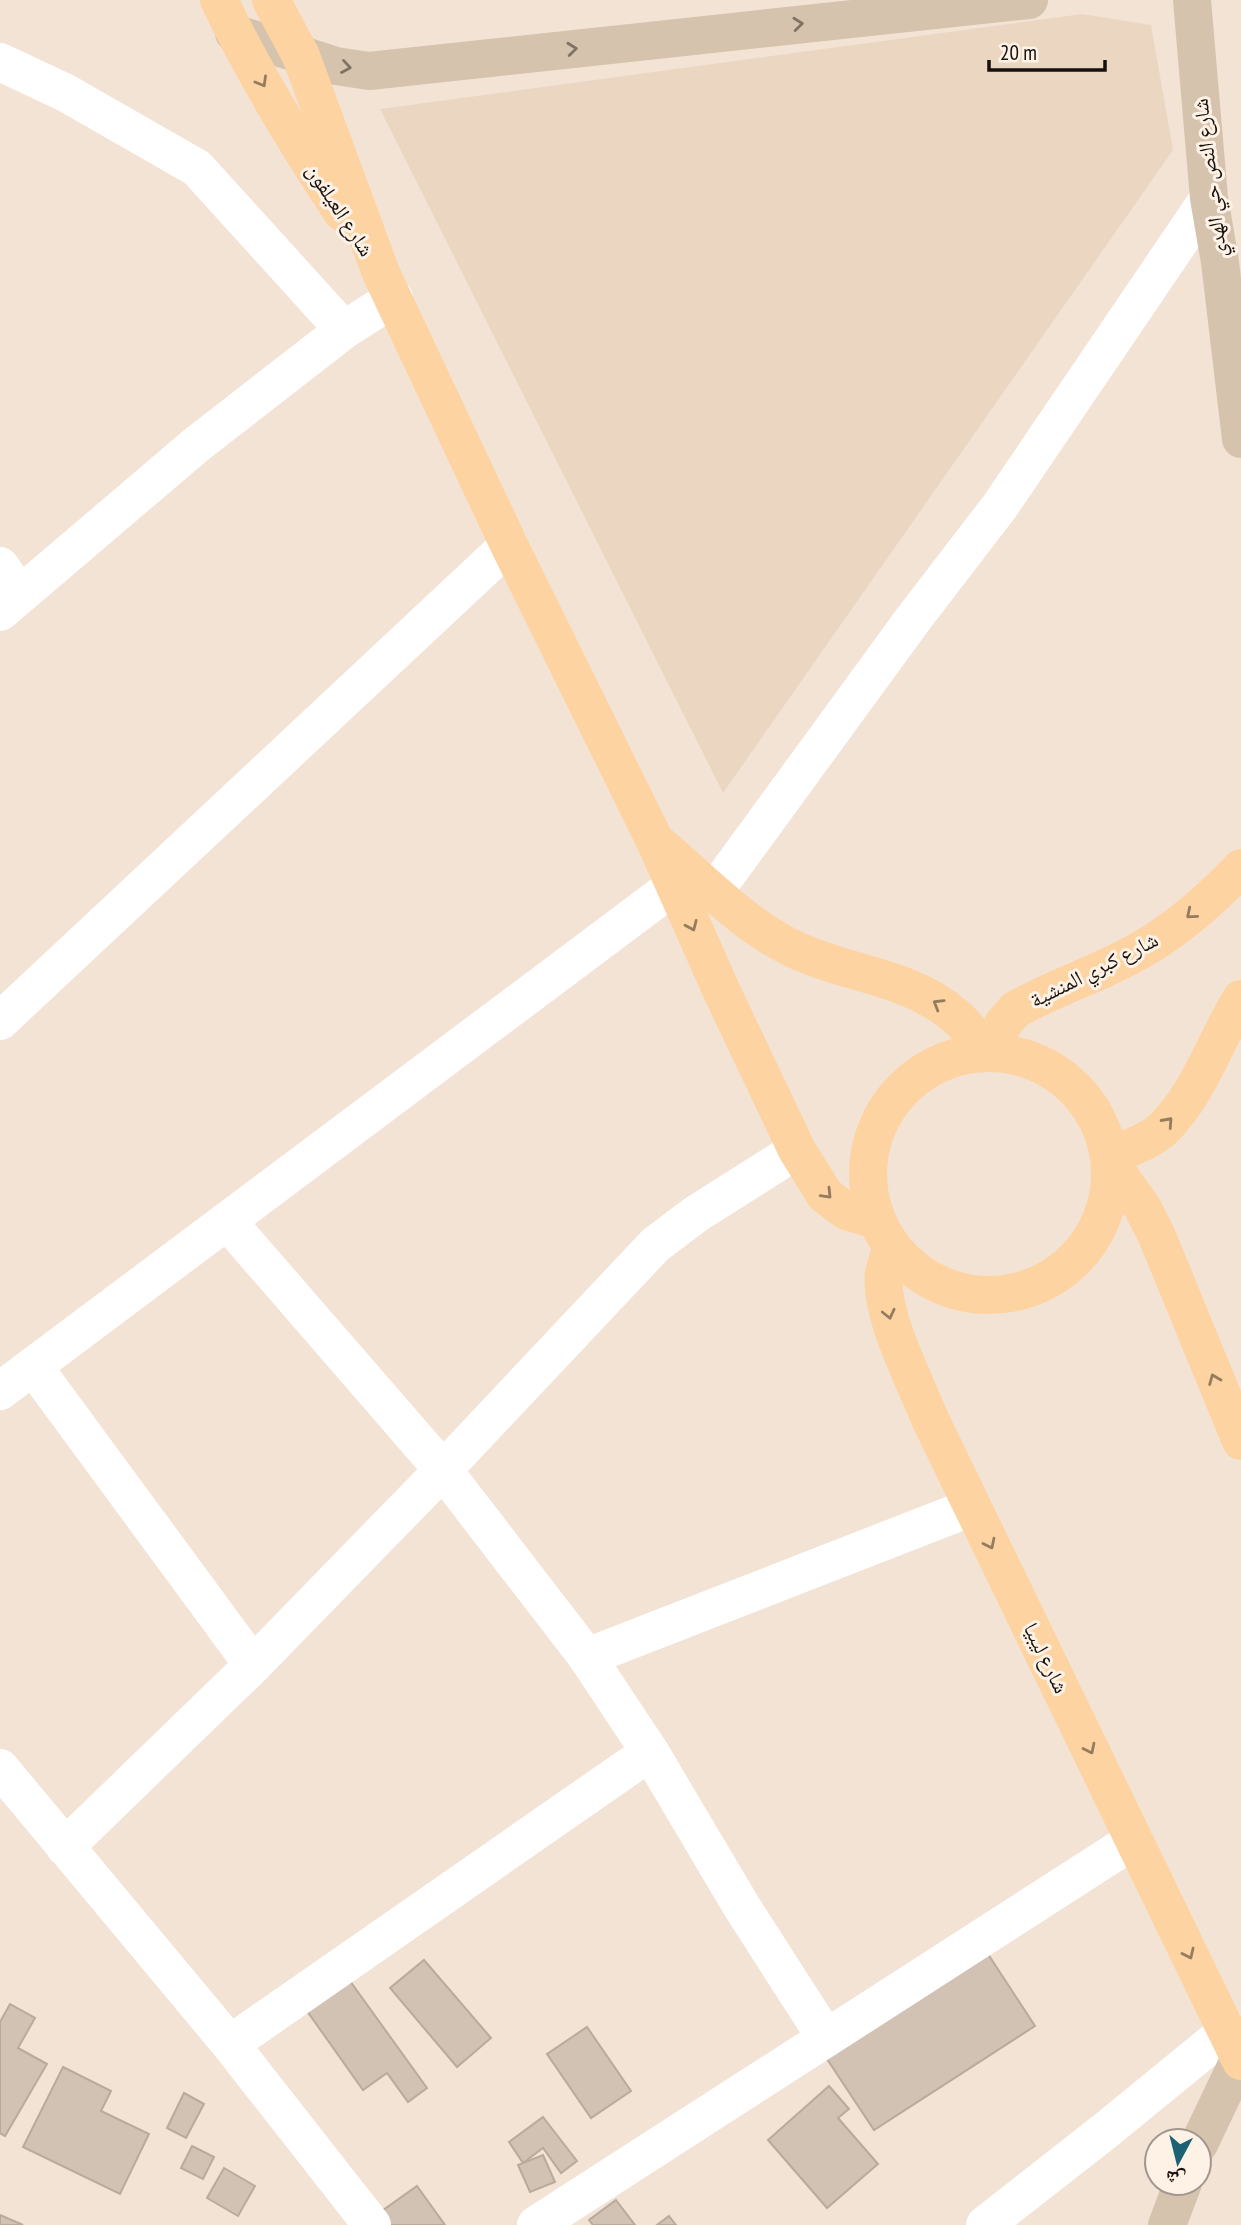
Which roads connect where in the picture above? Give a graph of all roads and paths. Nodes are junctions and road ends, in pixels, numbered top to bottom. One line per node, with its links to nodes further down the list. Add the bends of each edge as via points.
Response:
1 (271, 0): 5 (main road, شارع العيلفون)
2 (1029, 0): 5 (street, one-way to 2, via 369,71)
3 (1192, 0): 7 (street, شارع النص حي الهدي)
4 (227, 17): 5 (street); 8 (main road, شارع العيلفون, one-way to 8, via 302,153)
5 (301, 56): 8 (main road, شارع العيلفون)
6 (0, 62): 9 (street, via 66,93 197,168)
7 (1209, 198): 10 (street, شارع النص حي الهدي); 16 (street, via 1000,506)
8 (387, 285): 9 (street); 11 (main road)
9 (344, 330): 12 (street)
10 (1241, 439)
11 (509, 545): 13 (main road); 18 (street)
12 (7, 591)
13 (655, 841): 15 (main road); 16 (main road)
14 (1241, 868): 19 (main road, شارع كبري المنشية, one-way to 19, via 1163,936 1125,959 1015,1010)
15 (674, 886): 20 (main road, one-way to 20); 22 (street)
16 (714, 892): 19 (main road, one-way to 16, via 960,1020 932,1000 796,950 749,922)
17 (1241, 999): 21 (main road, one-way to 17, via 1144,1142 1176,1114)
18 (0, 1021)
19 (987, 1052): 21 (main road, via 1030,1059 1059,1074 1095,1115); 23 (main road, via 945,1060 912,1079 886,1108 870,1144 867,1182)
20 (797, 1150): 23 (main road, one-way to 23, via 825,1195); 27 (street, via 655,1245)
21 (1111, 1160): 23 (main road, via 1110,1199 1097,1232 1076,1260 1048,1281 1016,1293 981,1296 947,1288 916,1271); 26 (main road, one-way to 21, via 1156,1234)
22 (227, 1221): 24 (street); 27 (street)
23 (884, 1233): 28 (main road, شارع ليبيا, one-way to 28, via 885,1297 891,1324)
24 (33, 1366): 25 (street); 30 (street)
25 (0, 1391)
26 (1241, 1441)
27 (443, 1470): 29 (street); 30 (street)
28 (972, 1507): 29 (street); 33 (main road, شارع ليبيا, one-way to 33)
29 (587, 1657): 31 (street)
30 (253, 1665): 34 (street)
31 (650, 1752): 35 (street); 36 (street)
32 (0, 1768): 34 (street)
33 (1134, 1840): 35 (street); 37 (main road, شارع ليبيا, one-way to 37)
34 (65, 1847): 36 (street)
35 (827, 2038): 41 (street)
36 (230, 2044): 40 (street)
37 (1237, 2052): 38 (street); 42 (street, via 1105,2131)
38 (1206, 2127)
39 (1178, 2197): 43 (street)
40 (372, 2225)
41 (536, 2225)
42 (985, 2225)
43 (1167, 2225)

